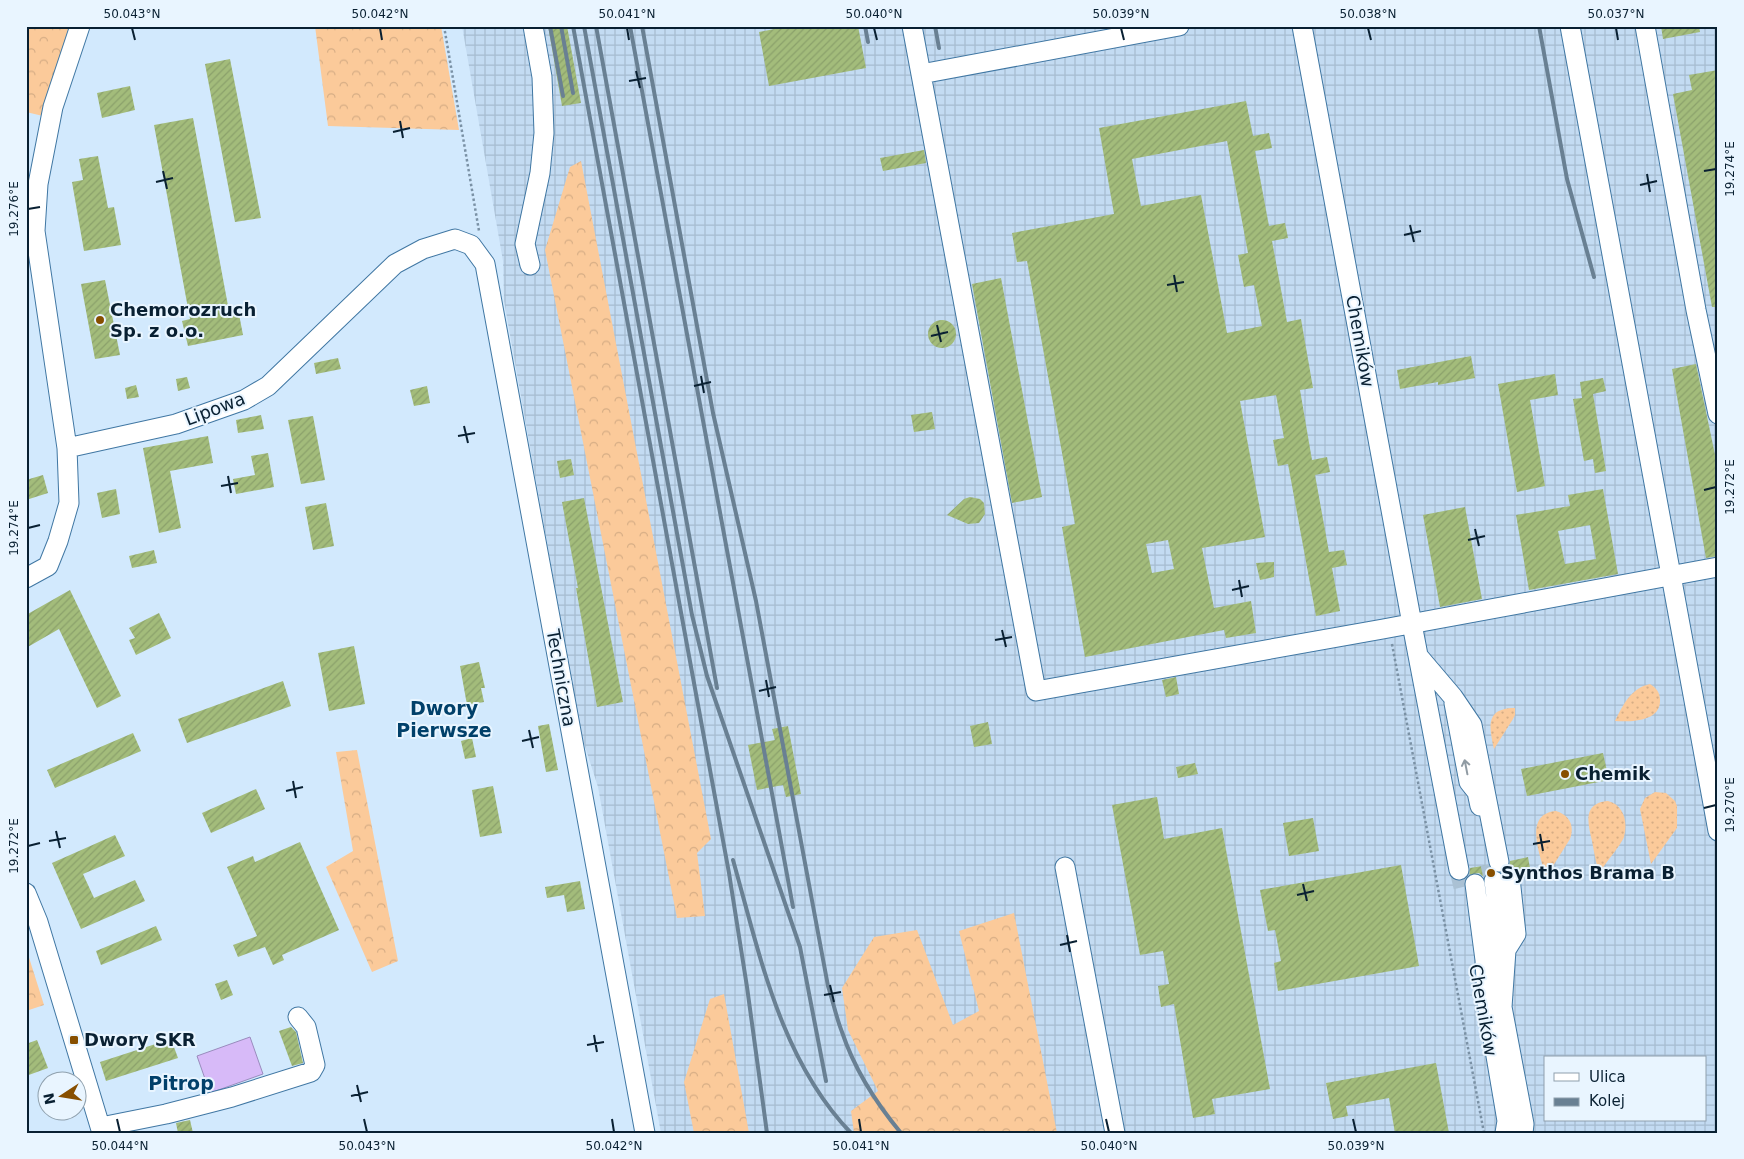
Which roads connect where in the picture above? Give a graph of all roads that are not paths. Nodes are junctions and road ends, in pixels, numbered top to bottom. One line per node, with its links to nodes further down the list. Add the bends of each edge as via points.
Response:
1 (80, 26): 12 (street, via 53,107 38,184 35,231)
2 (533, 26): 10 (street, via 542,77 544,133 540,173 525,244)
3 (912, 26): 8 (street)
4 (1179, 26): 8 (street)
5 (1302, 26): 16 (street, Chemików)
6 (1570, 26): 14 (street)
7 (1645, 26): 11 (street)
8 (921, 74): 16 (street, via 1036,690)
9 (455, 239): 12 (street, Lipowa, via 423,249 394,264 268,386 252,395 176,424); 25 (street, Techniczna, via 471,246 485,264)
10 (530, 264)
11 (1718, 414)
12 (67, 448): 15 (street, via 69,503 58,541 48,566)
13 (1718, 567): 14 (street)
14 (1671, 576): 16 (street); 19 (street)
15 (26, 578)
16 (1412, 624): 17 (street, Chemików)
17 (1418, 656): 18 (street, Chemików); 27 (street, Chemików, via 1467,877)
18 (1453, 697): 21 (street, one-way to 18, via 1477,792 1469,782); 21 (street, Chemików, via 1472,725)
19 (1718, 832)
20 (1065, 867): 26 (street)
21 (1500, 871): 28 (street, via 1496,897 1495,1008); 29 (street, via 1516,934 1506,950 1502,1007)
22 (26, 893): 24 (street, via 38,922)
23 (298, 1017): 24 (street, via 306,1026 315,1066 311,1072 215,1102)
24 (102, 1130)
25 (645, 1133)
26 (1115, 1133)
27 (1505, 1133)
28 (1518, 1133)
29 (1523, 1133)

